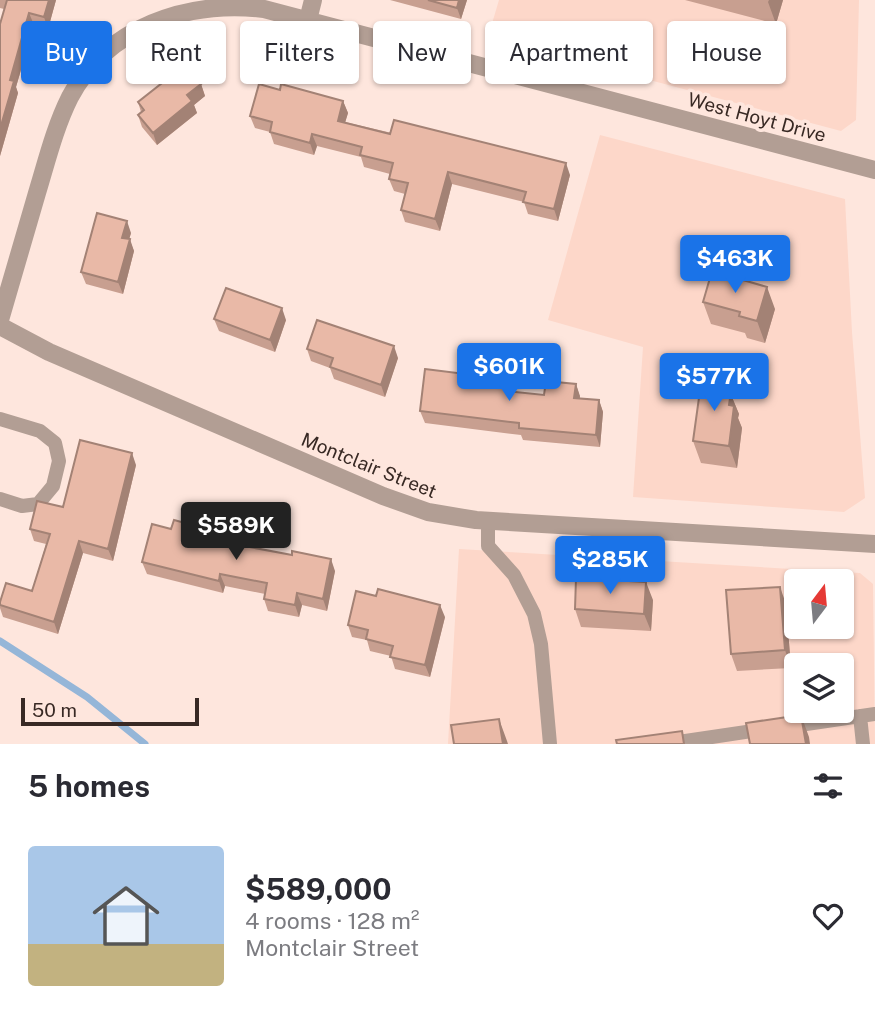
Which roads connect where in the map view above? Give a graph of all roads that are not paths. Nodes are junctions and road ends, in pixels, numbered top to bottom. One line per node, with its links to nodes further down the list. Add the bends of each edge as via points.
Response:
1 (313, 0): 2 (street)
2 (308, 20): 3 (street, West Hoyt Drive); 4 (street, West Hoyt Drive, via 249,5 200,5 150,20 105,52 79,82 57,128)
3 (875, 170)
4 (0, 320)
5 (0, 326): 8 (street, Montclair Street, via 49,352 390,499 435,514)
6 (0, 419): 7 (lane, via 40,431 55,443 59,461 53,485 38,504 22,506)
7 (0, 499)
8 (488, 521): 9 (street, Montclair Street); 12 (lane, via 488,546 514,575 537,622)
9 (875, 544)
10 (875, 714): 11 (lane)
11 (860, 716): 13 (lane); 14 (lane)
12 (550, 744)
13 (665, 744)
14 (863, 744)

